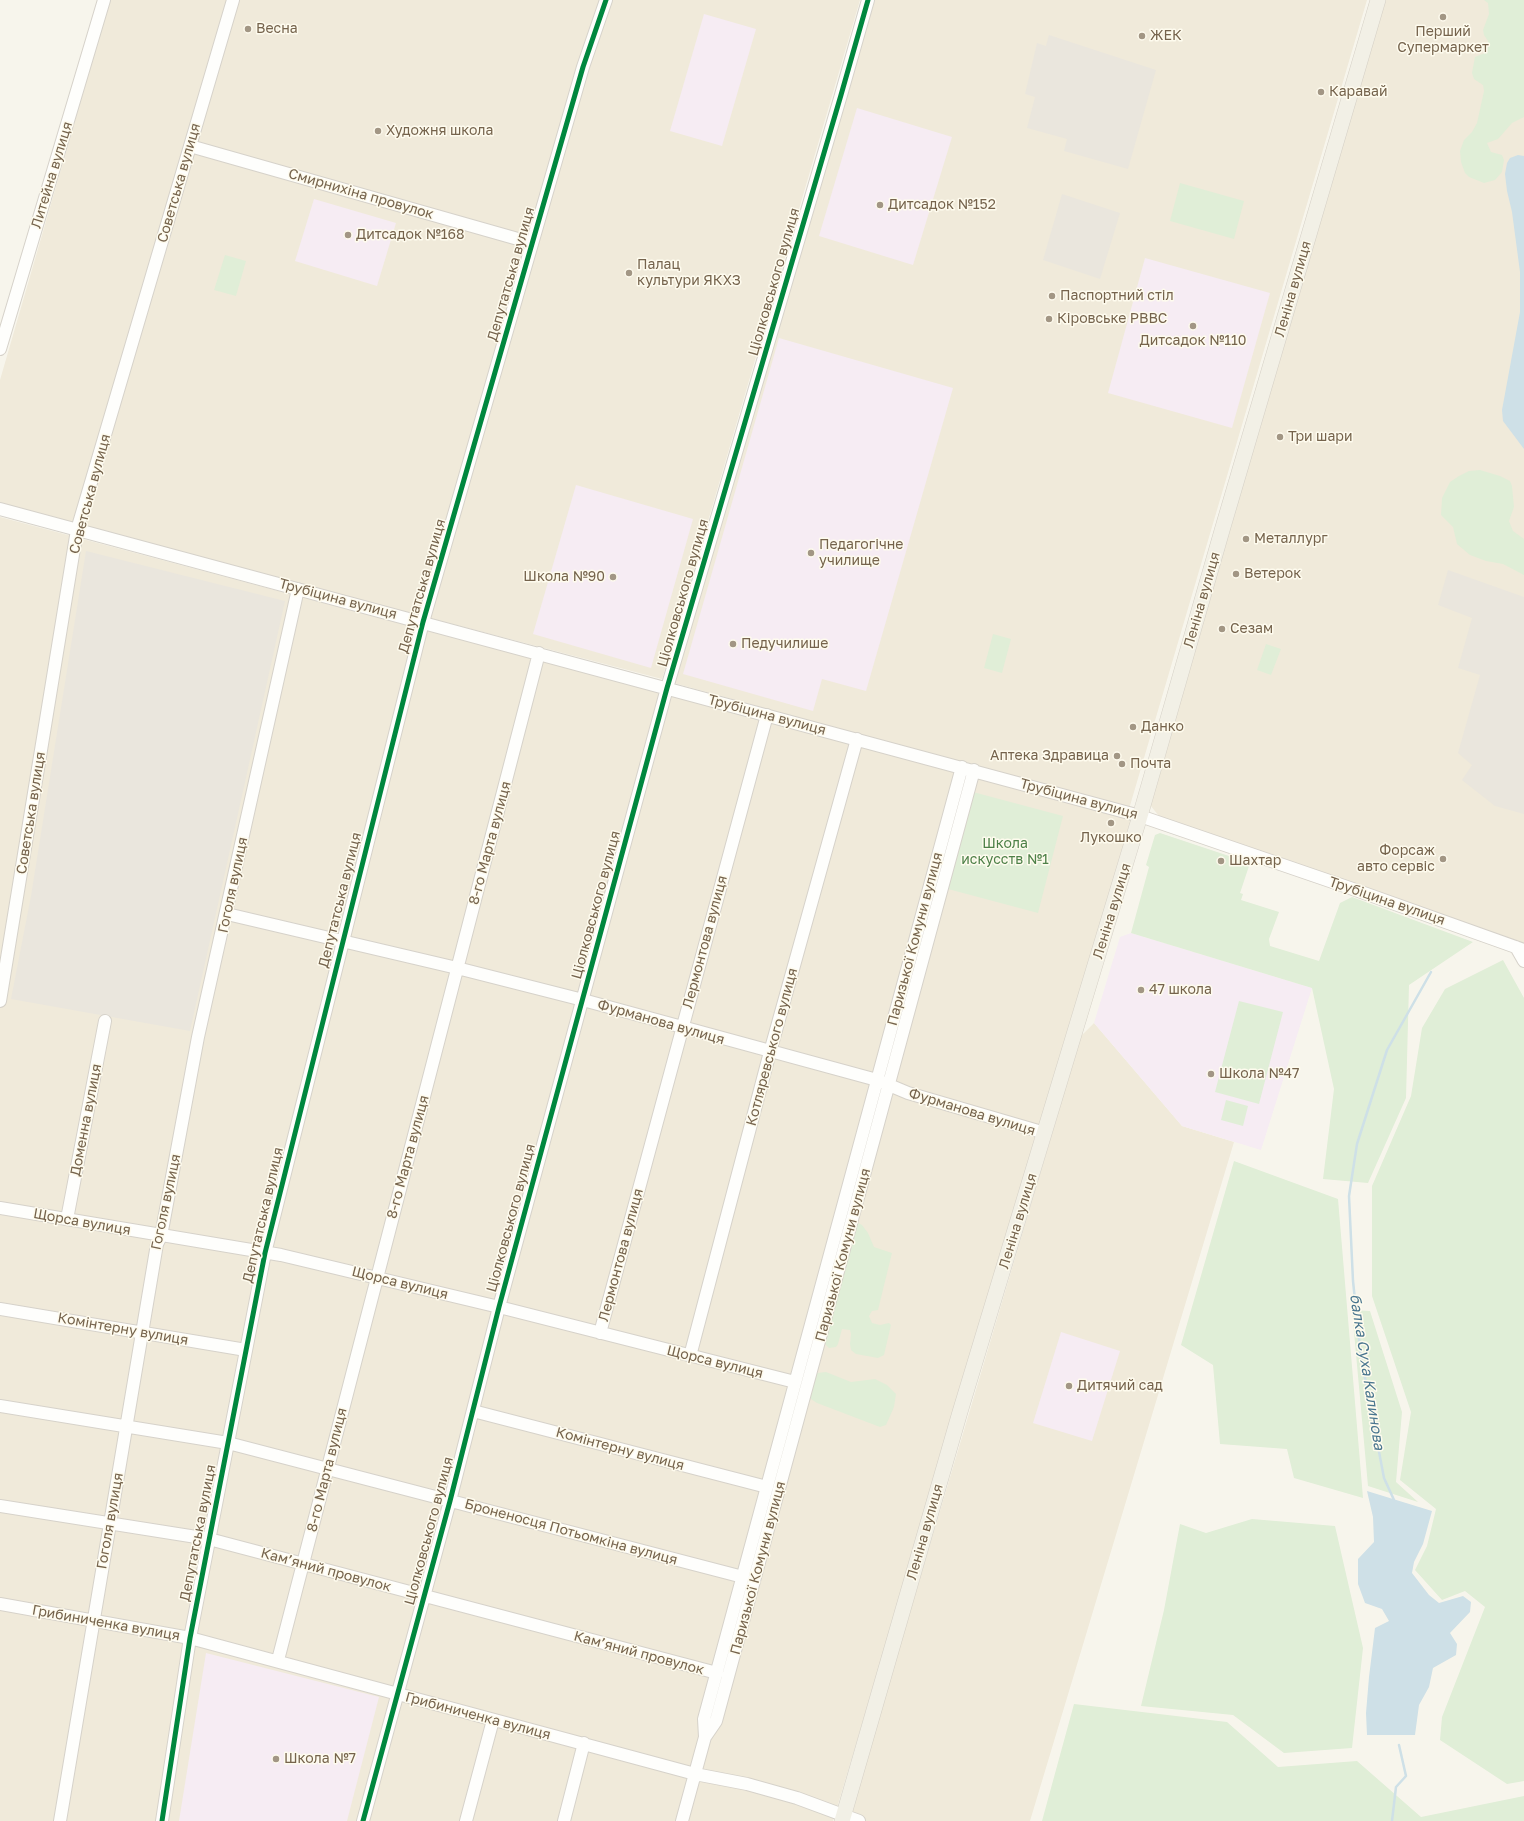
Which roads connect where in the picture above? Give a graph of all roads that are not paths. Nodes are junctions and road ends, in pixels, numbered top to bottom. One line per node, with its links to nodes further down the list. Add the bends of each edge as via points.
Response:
1 (104, 0): 8 (street, Литейна вулиця)
2 (234, 0): 6 (street, Советська вулиця)
3 (606, 0): 7 (street, Депутатська вулиця, via 583,67)
4 (868, 0): 14 (street, Ціолковського вулиця)
5 (1378, 0): 19 (main road, Леніна вулиця)
6 (190, 146): 7 (street, Смирнихіна провулок); 10 (street, Советська вулиця)
7 (532, 243): 12 (street, Депутатська вулиця)
8 (0, 349)
9 (0, 509): 10 (street, Трубіцина вулиця)
10 (77, 530): 11 (street, Трубіцина вулиця); 26 (street, Советська вулиця)
11 (298, 589): 12 (street, Трубіцина вулиця); 20 (street, Гоголя вулиця)
12 (423, 622): 13 (street, Трубіцина вулиця); 21 (street, Депутатська вулиця)
13 (539, 653): 14 (street, Трубіцина вулиця); 24 (street, 8-го Марта вулиця)
14 (667, 688): 15 (street, Трубіцина вулиця); 25 (street, Ціолковського вулиця)
15 (767, 715): 16 (street, Трубіцина вулиця); 28 (street, Лермонтова вулиця)
16 (856, 739): 17 (street, Трубіцина вулиця); 29 (street, Котляревського вулиця)
17 (962, 767): 18 (street, Трубіцина вулиця); 30 (street, Паризької Комуни вулиця)
18 (974, 770): 19 (street, Трубіцина вулиця); 31 (street, Паризької Комуни вулиця)
19 (1140, 816): 22 (street, Трубіцина вулиця); 32 (main road, Леніна вулиця)
20 (227, 914): 21 (street, Фурманова вулиця); 35 (street, Гоголя вулиця, via 198,1037)
21 (342, 940): 24 (street, Фурманова вулиця); 36 (street, Депутатська вулиця)
22 (1520, 948): 23 (street)
23 (1524, 961)
24 (457, 968): 25 (street, Фурманова вулиця); 37 (street, 8-го Марта вулиця)
25 (583, 1000): 28 (street, Фурманова вулиця); 38 (street, Ціолковського вулиця)
26 (0, 1001)
27 (105, 1020): 34 (street, Доменна вулиця)
28 (681, 1028): 29 (street, Фурманова вулиця); 41 (street, Лермонтова вулиця)
29 (770, 1052): 30 (street, Фурманова вулиця); 43 (street, Котляревського вулиця)
30 (877, 1080): 31 (street, Фурманова вулиця); 44 (street, Паризької Комуни вулиця)
31 (889, 1085): 32 (street, Фурманова вулиця, via 908,1093); 65 (street, Паризької Комуни вулиця, via 716,1722)
32 (1045, 1133): 68 (main road, Леніна вулиця, via 960,1412)
33 (0, 1208): 34 (street, Щорса вулиця)
34 (67, 1219): 35 (street, Щорса вулиця)
35 (161, 1236): 36 (street, Щорса вулиця); 40 (street, Гоголя вулиця)
36 (265, 1253): 37 (street, Щорса вулиця); 42 (street, Депутатська вулиця)
37 (376, 1276): 38 (street, Щорса вулиця); 49 (street, 8-го Марта вулиця)
38 (499, 1307): 41 (street, Щорса вулиця); 46 (street, Ціолковського вулиця)
39 (0, 1309): 40 (street, Комінтерну вулиця)
40 (142, 1332): 42 (street, Комінтерну вулиця); 47 (street, Гоголя вулиця)
41 (600, 1333): 43 (street, Щорса вулиця)
42 (246, 1350): 48 (street, Депутатська вулиця)
43 (690, 1356): 44 (street, Щорса вулиця)
44 (795, 1382): 50 (street, Паризької Комуни вулиця)
45 (0, 1406): 47 (street, Броненосця Потьомкіна вулиця)
46 (473, 1411): 50 (street, Комінтерну вулиця); 51 (street, Ціолковського вулиця)
47 (127, 1426): 48 (street, Броненосця Потьомкіна вулиця); 53 (street, Гоголя вулиця)
48 (228, 1443): 49 (street, Броненосця Потьомкіна вулиця); 54 (street, Депутатська вулиця)
49 (327, 1469): 51 (street, Броненосця Потьомкіна вулиця); 55 (street, 8-го Марта вулиця)
50 (767, 1487): 56 (street, Паризької Комуни вулиця)
51 (450, 1501): 56 (street, Броненосця Потьомкіна вулиця); 57 (street, Ціолковського вулиця)
52 (0, 1506): 53 (street, Кам’яний провулок)
53 (110, 1522): 54 (street, Кам’яний провулок); 59 (street, Гоголя вулиця)
54 (209, 1539): 55 (street, Кам’яний провулок); 60 (street, Депутатська вулиця)
55 (303, 1564): 57 (street, Кам’яний провулок); 61 (street, 8-го Марта вулиця)
56 (743, 1577): 62 (street, Паризької Комуни вулиця)
57 (425, 1596): 62 (street, Кам’яний провулок); 63 (street, Ціолковського вулиця)
58 (0, 1604): 59 (street, Грибиниченка вулиця)
59 (93, 1620): 60 (street, Грибиниченка вулиця); 69 (street, Гоголя вулиця)
60 (190, 1638): 61 (street, Грибиниченка вулиця); 70 (street, Депутатська вулиця)
61 (278, 1660): 63 (street, Грибиниченка вулиця)
62 (717, 1673): 65 (street, Паризької Комуни вулиця, via 704,1719)
63 (398, 1695): 64 (street, Грибиниченка вулиця); 71 (street, Ціолковського вулиця)
64 (493, 1720): 66 (street, Грибиниченка вулиця); 72 (street)
65 (705, 1737): 67 (street, Паризької Комуни вулиця)
66 (584, 1743): 67 (street, Грибиниченка вулиця); 73 (street)
67 (695, 1774): 68 (street, Грибиниченка вулиця, via 747,1784 797,1798); 74 (street, Паризької Комуни вулиця)
68 (843, 1818): 75 (street, Грибиниченка вулиця)
69 (60, 1821)
70 (162, 1821)
71 (364, 1821)
72 (466, 1821)
73 (564, 1821)
74 (682, 1821)
75 (859, 1821)

